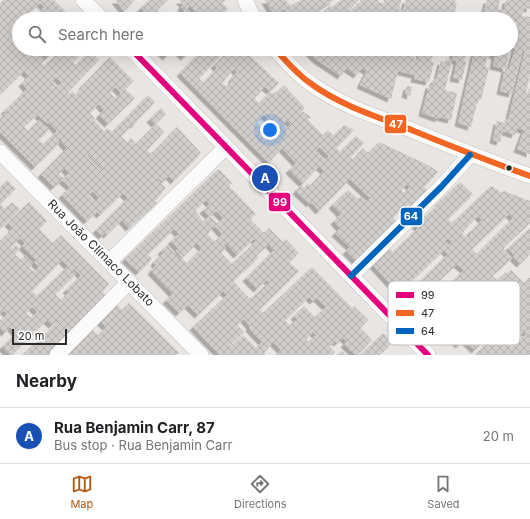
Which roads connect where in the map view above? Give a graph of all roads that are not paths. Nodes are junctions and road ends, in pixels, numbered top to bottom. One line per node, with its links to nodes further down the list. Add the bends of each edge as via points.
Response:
1 (83, 0): 3 (street)
2 (245, 0): 4 (street)
3 (95, 12)
4 (251, 12)
5 (138, 56): 7 (street)
6 (281, 56): 9 (street, via 309,83 338,101)
7 (226, 147): 11 (street); 12 (street)
8 (0, 152): 11 (street, Rua João Clímaco Lobato)
9 (470, 155): 10 (street); 12 (street)
10 (530, 176)
11 (109, 262): 13 (street, Rua João Clímaco Lobato)
12 (351, 276): 14 (street)
13 (129, 282): 16 (street); 17 (street, Rua João Clímaco Lobato)
14 (388, 314)
15 (418, 345): 18 (street)
16 (56, 355)
17 (202, 355)
18 (428, 355)

